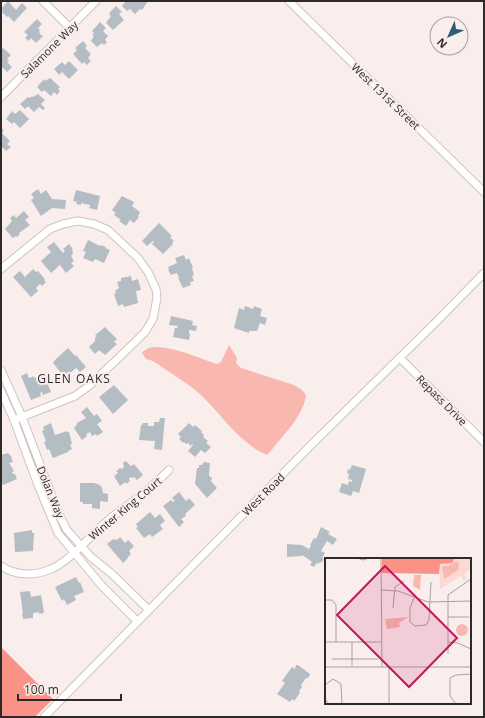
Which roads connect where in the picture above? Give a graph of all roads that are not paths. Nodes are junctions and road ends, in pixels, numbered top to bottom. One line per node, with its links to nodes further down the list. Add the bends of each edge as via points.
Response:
1 (43, 1): 4 (street)
2 (96, 1): 4 (street, Salamone Way)
3 (289, 1): 6 (street, West 131st Street)
4 (70, 28): 5 (street, Salamone Way)
5 (1, 97)
6 (484, 192)
7 (1, 269): 12 (street, via 50,229 78,221 108,230 138,258 156,289 153,318 134,344 75,396)
8 (484, 273): 9 (street, West Road)
9 (400, 358): 14 (street, Repass Drive); 19 (street, West Road)
10 (1, 370): 12 (street, Dolan Way)
11 (1, 391): 13 (street, Dolan Way)
12 (22, 417): 13 (street); 16 (street, Dolan Way, via 60,517)
13 (14, 420): 17 (street, Dolan Way, via 58,533)
14 (484, 442)
15 (169, 470): 16 (street, Winter King Court)
16 (81, 546): 17 (street, Winter King Court); 19 (street, Dolan Way)
17 (74, 552): 18 (street, Winter King Court, via 53,569 43,572 23,574); 20 (street, Dolan Way, via 102,586)
18 (1, 566)
19 (149, 610): 20 (street, West Road)
20 (137, 621): 21 (street, West Road)
21 (44, 717)

